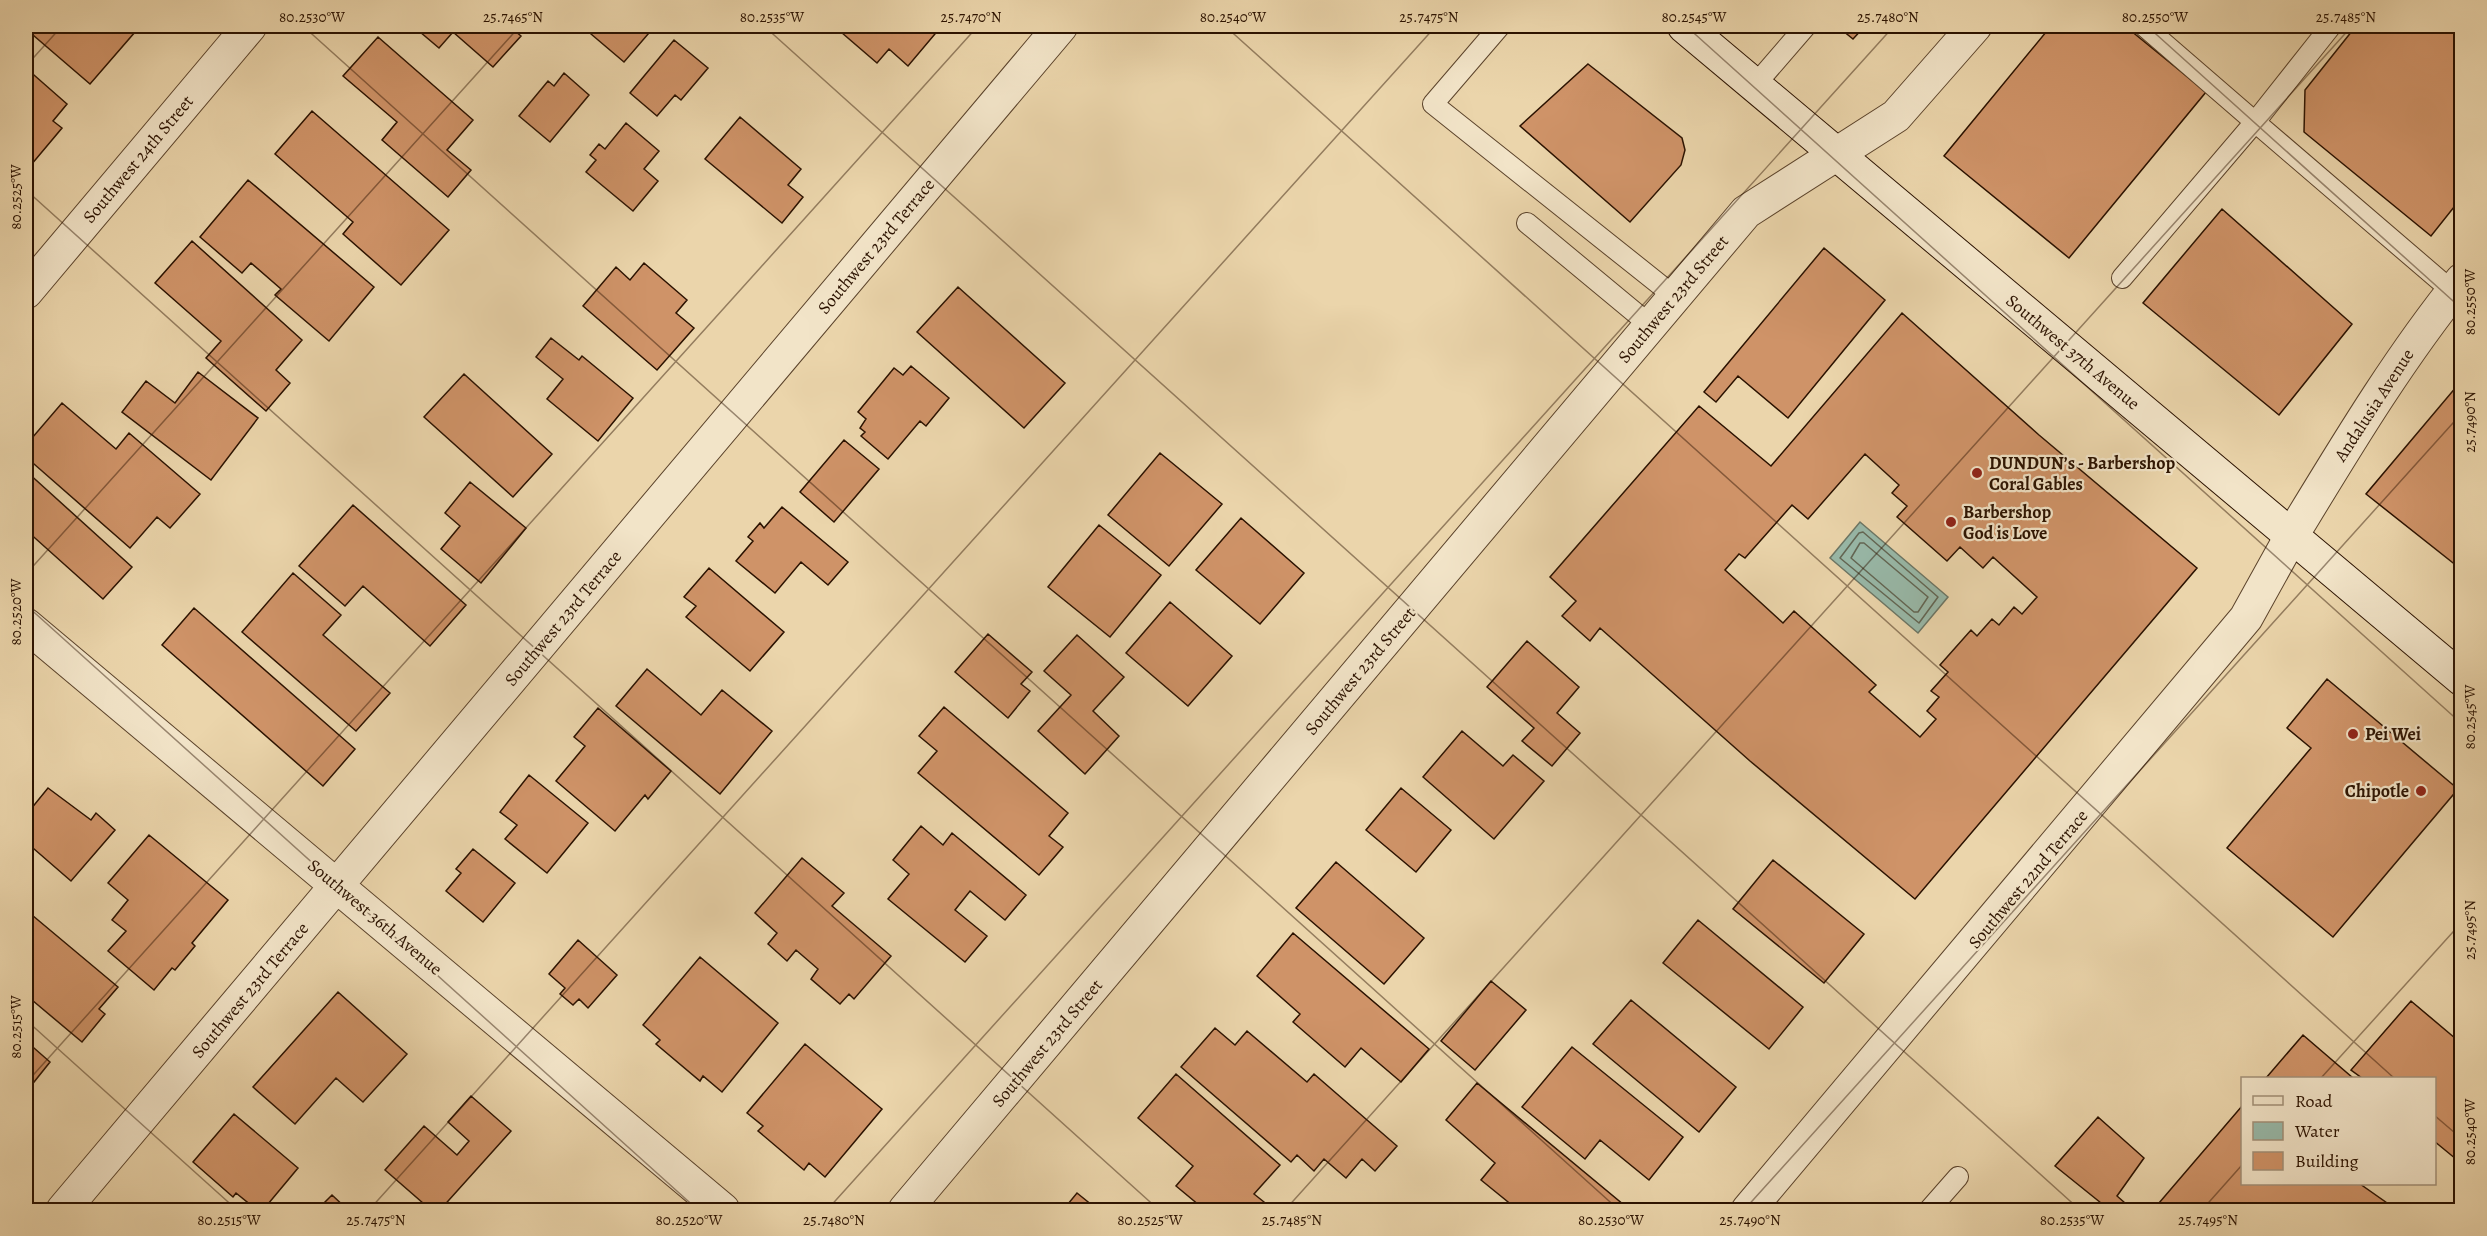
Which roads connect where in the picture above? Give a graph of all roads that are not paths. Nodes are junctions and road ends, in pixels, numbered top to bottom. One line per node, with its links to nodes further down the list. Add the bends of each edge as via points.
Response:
1 (250, 26): 15 (street, Southwest 24th Street)
2 (1061, 26): 21 (street, Southwest 23rd Terrace)
3 (1500, 26): 16 (lane, via 1433,104)
4 (1684, 26): 9 (street, Southwest 37th Avenue)
5 (1806, 26): 9 (lane)
6 (1975, 26): 11 (street, Southwest 23rd Street, via 1896,116)
7 (2144, 26): 10 (lane)
8 (2331, 26): 10 (lane)
9 (1755, 86): 11 (street, Southwest 37th Avenue)
10 (2255, 122): 13 (lane); 14 (lane)
11 (1835, 153): 16 (street, Southwest 23rd Street, via 1746,212); 18 (street, Southwest 37th Avenue)
12 (1527, 223): 17 (lane)
13 (2122, 278)
14 (2457, 285): 18 (street, Andalusia Avenue, via 2343,451)
15 (26, 292)
16 (1674, 296): 17 (street, Southwest 23rd Street)
17 (1650, 325): 25 (street, Southwest 23rd Street)
18 (2292, 535): 20 (street, Southwest 37th Avenue); 26 (street, Southwest 22nd Terrace, via 2246,618)
19 (26, 625): 21 (street, Southwest 36th Avenue)
20 (2462, 679)
21 (338, 886): 23 (street, Southwest 23rd Terrace); 24 (street, Southwest 36th Avenue)
22 (1958, 1177): 27 (lane)
23 (63, 1210)
24 (723, 1210)
25 (905, 1210)
26 (1748, 1210)
27 (1929, 1210)

